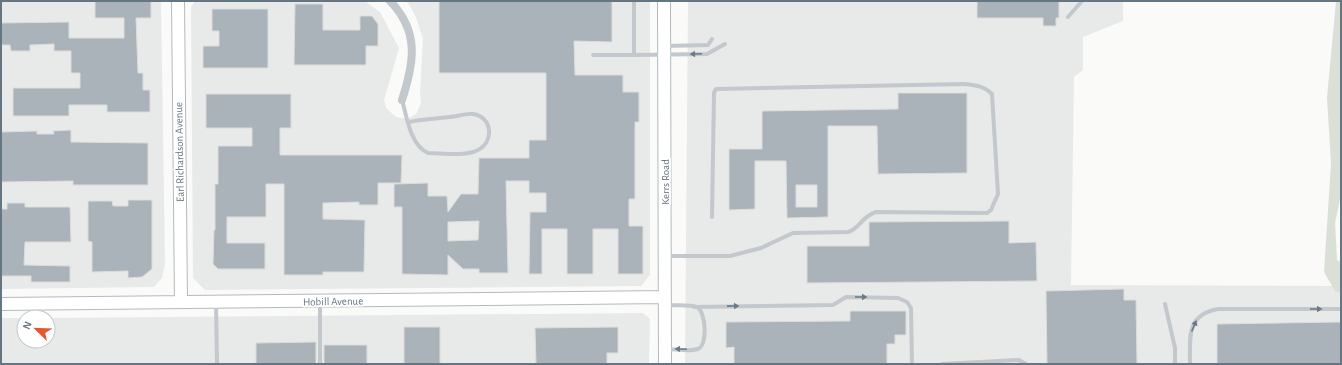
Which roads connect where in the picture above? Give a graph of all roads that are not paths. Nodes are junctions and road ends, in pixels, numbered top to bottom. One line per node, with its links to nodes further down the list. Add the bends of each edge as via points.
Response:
1 (178, 1): 18 (street, Earl Richardson Avenue)
2 (390, 1): 12 (street, via 406,22 411,40 412,58)
3 (634, 1): 11 (lane)
4 (664, 1): 9 (street, Kerrs Road)
5 (1082, 1): 6 (lane)
6 (1068, 17)
7 (712, 39): 9 (lane, via 708,45)
8 (725, 44): 9 (lane, one-way to 9, via 707,54)
9 (664, 50): 11 (lane); 15 (street, Kerrs Road)
10 (593, 55): 11 (lane)
11 (634, 55)
12 (402, 100): 13 (lane)
13 (409, 122): 13 (lane, via 413,136 428,153 477,151 488,140 490,131 482,117 473,114)
14 (712, 217): 15 (lane, via 716,89 964,84 986,88 992,94 998,194 987,213 876,212 864,217 853,231 793,233 761,248 730,256)
15 (665, 256): 17 (street, Kerrs Road)
16 (320, 301): 17 (street, Hobill Avenue); 19 (street, Hobill Avenue); 26 (lane)
17 (665, 301): 22 (lane); 24 (street, Kerrs Road)
18 (181, 302): 19 (street, Hobill Avenue); 20 (street, Hobill Avenue)
19 (216, 302): 25 (lane)
20 (1, 304)
21 (1165, 304): 31 (lane, via 1175,348)
22 (694, 307): 24 (lane, one-way to 24, via 703,315 704,341 701,346 693,350); 28 (lane, one-way to 28, via 833,305 846,297 898,298 907,302 911,308)
23 (1341, 310): 32 (lane, one-way to 23, via 1190,335 1202,313 1218,309)
24 (665, 349): 27 (street, Kerrs Road)
25 (216, 364)
26 (320, 364)
27 (665, 364)
28 (912, 364)
29 (942, 364): 30 (lane, via 1020,360)
30 (1026, 364)
31 (1175, 364)
32 (1190, 364)

